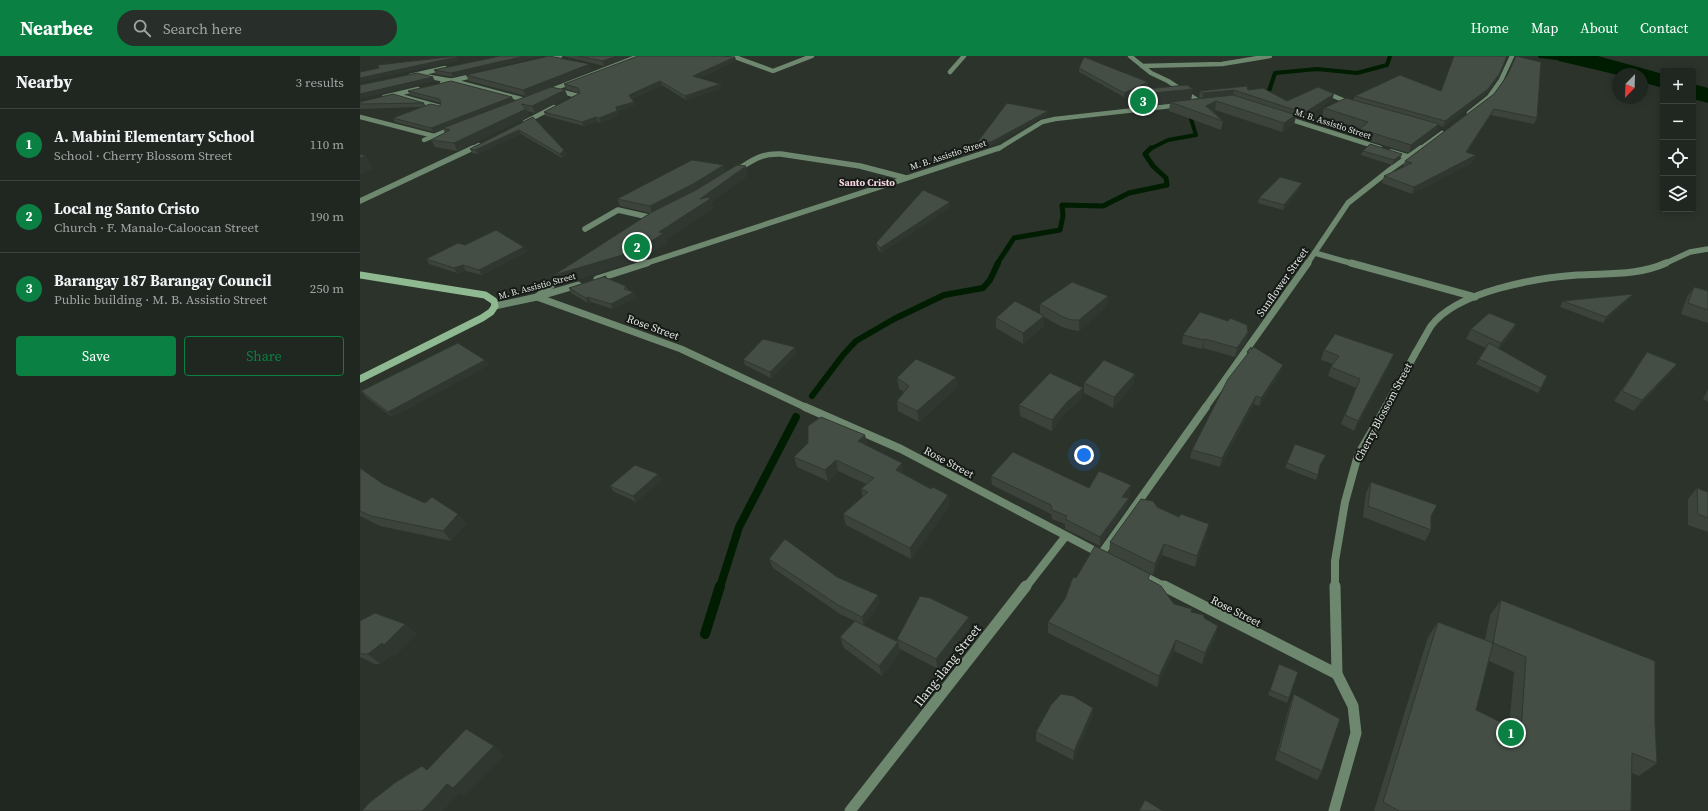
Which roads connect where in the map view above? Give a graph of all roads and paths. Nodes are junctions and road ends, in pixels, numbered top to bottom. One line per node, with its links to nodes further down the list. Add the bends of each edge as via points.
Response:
1 (560, 56): 9 (street)
2 (639, 56): 15 (street)
3 (732, 56): 4 (street, via 773,71)
4 (812, 56)
5 (964, 56): 16 (street)
6 (1130, 56): 12 (street)
7 (1270, 56): 12 (street, via 1224,64)
8 (1512, 56): 40 (street, via 1501,80 1489,97)
9 (553, 58): 10 (street); 11 (street)
10 (537, 61)
11 (567, 61)
12 (1142, 66): 32 (street)
13 (595, 67): 15 (street)
14 (448, 68): 18 (street)
15 (603, 69): 24 (street)
16 (950, 72)
17 (484, 74): 20 (street)
18 (417, 75): 19 (street); 20 (street)
19 (403, 78)
20 (453, 81): 21 (street); 30 (street)
21 (439, 84)
22 (424, 88): 26 (street)
23 (1316, 88): 36 (street)
24 (553, 89): 25 (street); 29 (street, via 578,96)
25 (539, 94)
26 (396, 95): 28 (street); 38 (street)
27 (532, 97): 30 (street)
28 (381, 98)
29 (571, 99)
30 (525, 100): 33 (street)
31 (1206, 101): 32 (street)
32 (1200, 102): 34 (street)
33 (518, 103)
34 (1192, 103)
35 (1185, 104): 50 (street, M. B. Assistio Street, via 1042,122 997,149)
36 (1354, 105)
37 (557, 106): 42 (street)
38 (440, 107)
39 (1279, 116): 48 (street, M. B. Assistio Street)
40 (1465, 116)
41 (360, 117): 45 (street)
42 (523, 123)
43 (455, 128): 45 (street)
44 (1437, 129): 48 (street, Sunflower Street, via 1447,130)
45 (434, 136): 46 (street)
46 (424, 140)
47 (488, 140): 51 (street)
48 (1408, 157): 57 (street, Sunflower Street, via 1348,203)
49 (732, 173): 50 (street, via 756,158 776,154 840,162)
50 (906, 178): 60 (street, M. B. Assistio Street)
51 (360, 201)
52 (660, 215): 53 (street)
53 (653, 218): 54 (street); 55 (street, via 618,210)
54 (646, 222)
55 (585, 229)
56 (1708, 248): 63 (street, Cherry Blossom Street, via 1640,272 1547,277)
57 (1315, 253): 63 (street); 67 (street, Sunflower Street)
58 (569, 271): 62 (street)
59 (360, 275): 64 (main road, via 485,296 494,300)
60 (589, 282)
61 (582, 284): 62 (street, M. B. Assistio Street)
62 (537, 297): 64 (street, M. B. Assistio Street); 66 (street, Rose Street, via 681,349 901,449)
63 (1475, 297): 69 (street, Cherry Blossom Street, via 1449,311 1432,325 1358,455 1345,502 1335,561)
64 (496, 306): 65 (main road, via 482,318)
65 (360, 379)
66 (1065, 536): 67 (street, Rose Street); 70 (street, Ilang-ilang Street)
67 (1105, 556)
68 (1129, 568): 69 (street, Rose Street)
69 (1337, 674): 71 (street, Cherry Blossom Street, via 1353,706 1356,733)
70 (850, 811)
71 (1334, 811)

